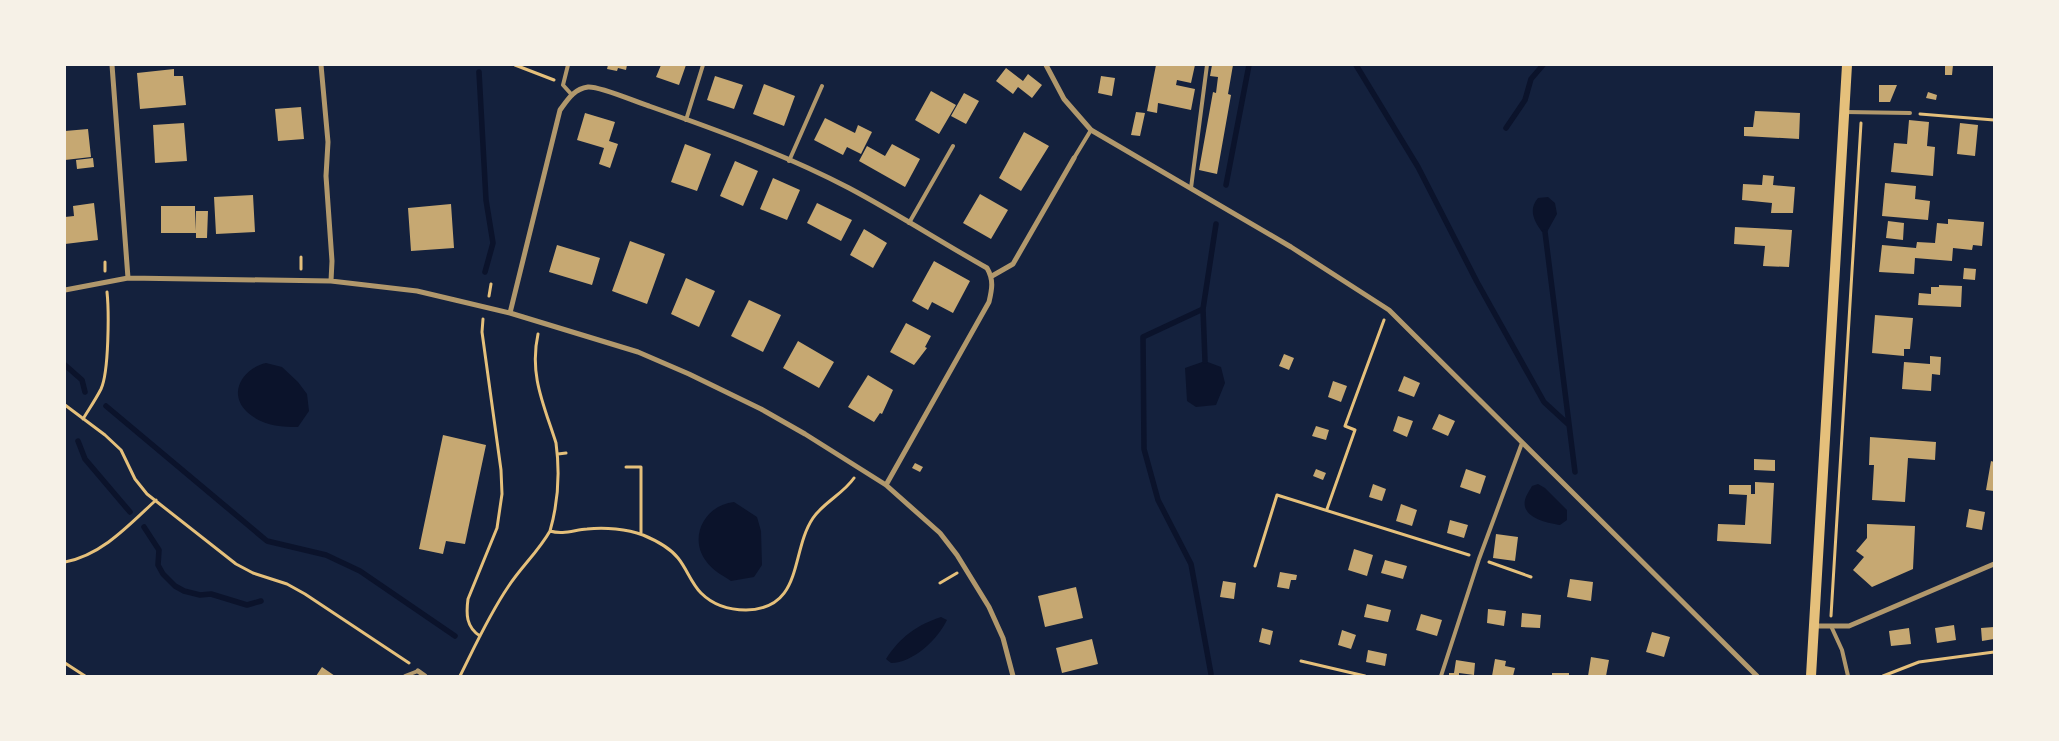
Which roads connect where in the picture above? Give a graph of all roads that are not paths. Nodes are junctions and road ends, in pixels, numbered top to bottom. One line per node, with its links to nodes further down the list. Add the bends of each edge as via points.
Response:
1 (112, 65): 20 (street)
2 (321, 65): 21 (street, via 328,142 326,176)
3 (568, 65): 9 (lane, via 563,85)
4 (703, 65): 12 (lane)
5 (1046, 65): 13 (street, via 1064,99)
6 (1207, 65): 17 (lane)
7 (1847, 65): 10 (main road)
8 (822, 86): 16 (lane)
9 (572, 95): 12 (street, via 590,87); 23 (street, via 560,110)
10 (1844, 112): 11 (lane); 27 (main road)
11 (1910, 113)
12 (686, 120): 16 (street)
13 (1091, 130): 15 (lane); 17 (street)
14 (953, 146): 18 (lane)
15 (1074, 158): 19 (street, via 1013,264)
16 (789, 161): 18 (street, via 849,188)
17 (1190, 188): 24 (street, via 1390,310)
18 (909, 223): 19 (street, via 987,268)
19 (992, 276): 25 (street, via 989,302)
20 (128, 278): 21 (street); 22 (street)
21 (331, 281): 23 (street, via 417,291)
22 (65, 290)
23 (510, 313): 25 (street, via 638,352 703,380 805,434)
24 (1522, 443): 33 (lane, via 1478,559); 34 (street)
25 (886, 485): 32 (street, via 940,533 957,555 989,607 1003,638)
26 (1994, 564): 28 (street, via 1849,626)
27 (1813, 626): 28 (street); 35 (main road)
28 (1831, 626): 36 (lane, via 1842,650)
29 (418, 671): 30 (lane); 31 (street)
30 (405, 676)
31 (425, 676)
32 (1013, 676)
33 (1441, 676)
34 (1756, 676)
35 (1811, 676)
36 (1848, 676)

